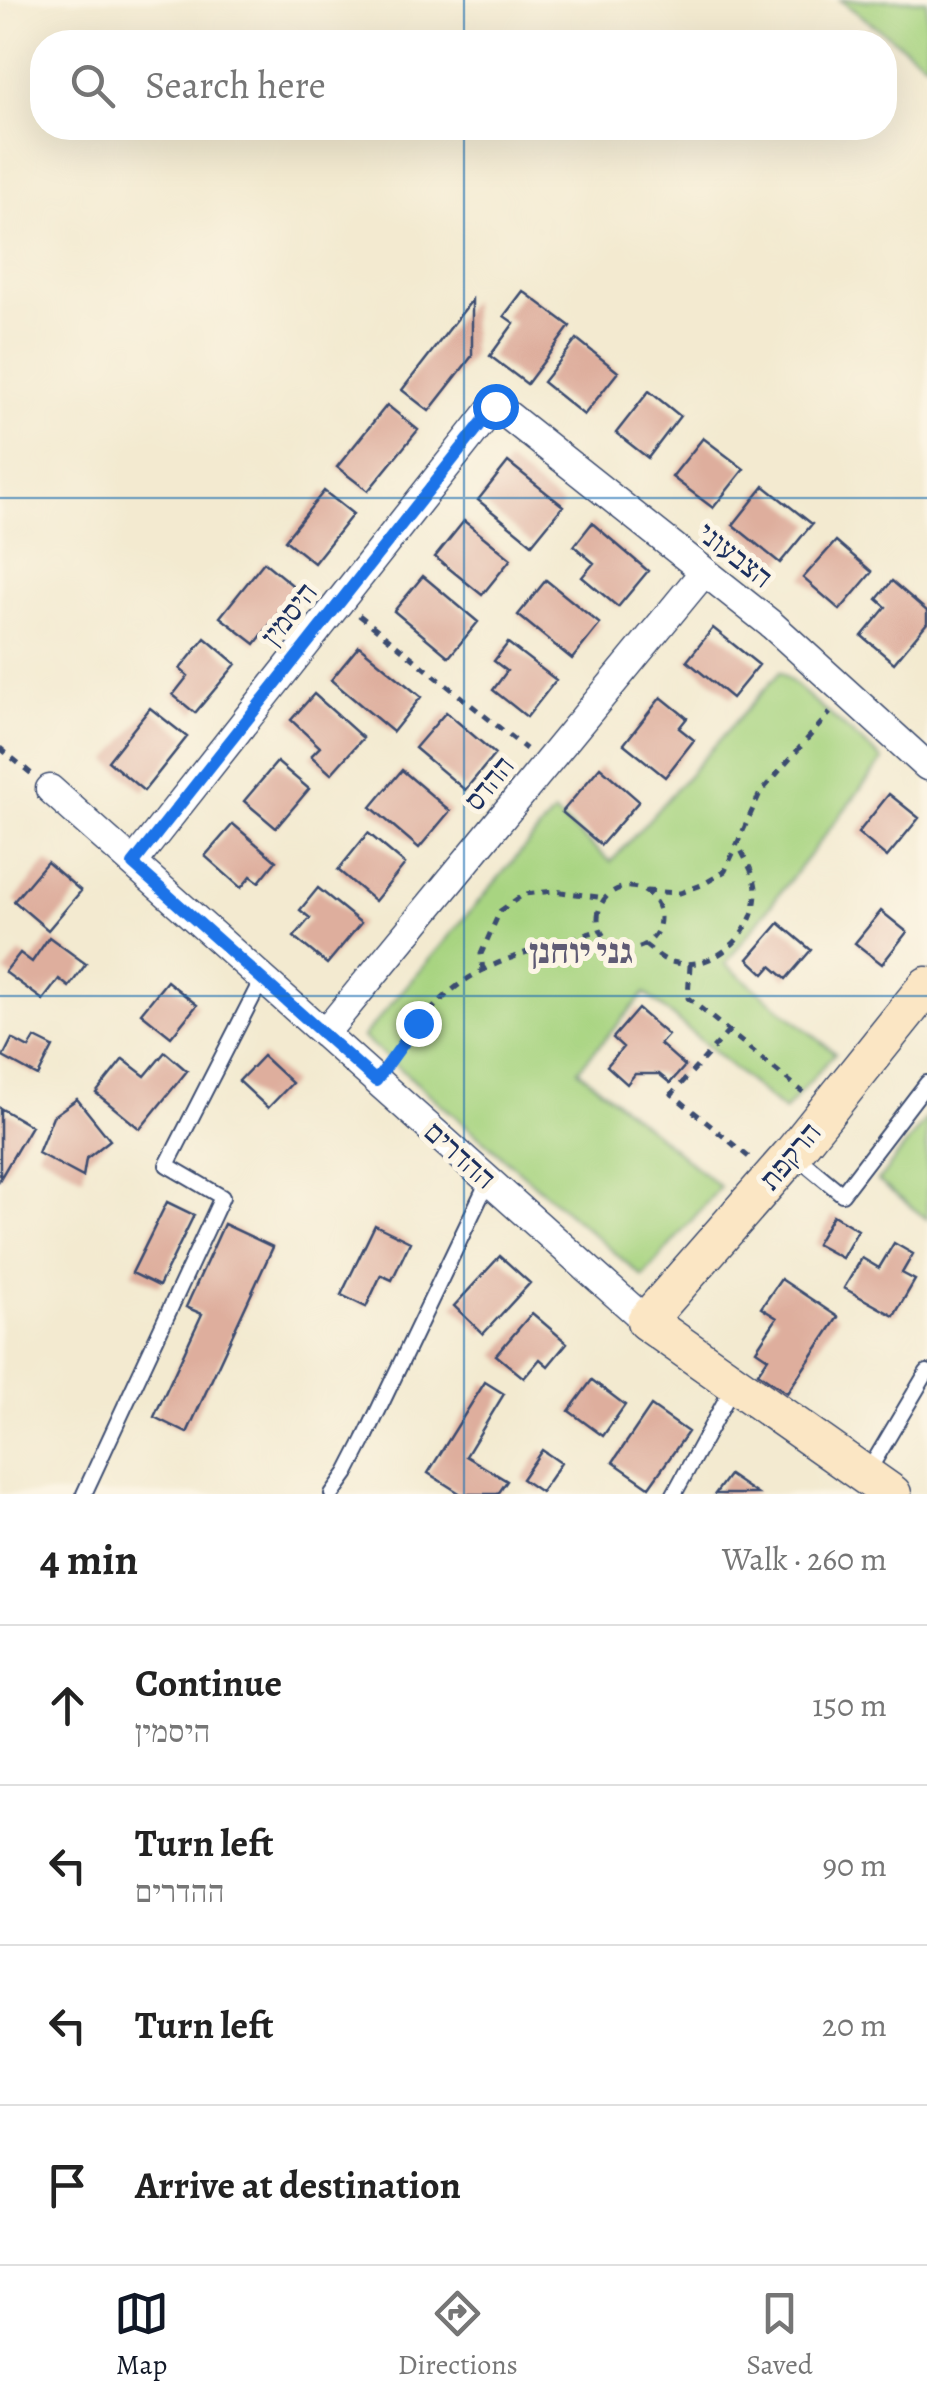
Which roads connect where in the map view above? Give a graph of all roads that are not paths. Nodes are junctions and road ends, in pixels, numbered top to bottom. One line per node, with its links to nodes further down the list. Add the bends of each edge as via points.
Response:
1 (495, 406): 2 (street, הצבעוני); 5 (street, היסמין)
2 (704, 572): 3 (street, הצבעוני); 8 (street, ההדס)
3 (927, 766)
4 (50, 789): 5 (street, ההדרים)
5 (133, 864): 6 (street, ההדרים)
6 (262, 979): 8 (street, ההדרים); 16 (lane, via 167,1164 222,1196)
7 (925, 991): 10 (main road, הרקפת)
8 (324, 1034): 11 (street, ההדרים)
9 (927, 1083): 10 (lane, via 842,1194)
10 (782, 1165): 12 (main road, הרקפת)
11 (488, 1180): 12 (street, ההדרים); 17 (lane)
12 (646, 1321): 14 (main road, ההדרים)
13 (927, 1372): 15 (lane)
14 (734, 1384): 15 (main road, ההדרים); 18 (lane)
15 (879, 1485)
16 (84, 1494)
17 (332, 1494)
18 (674, 1494)

